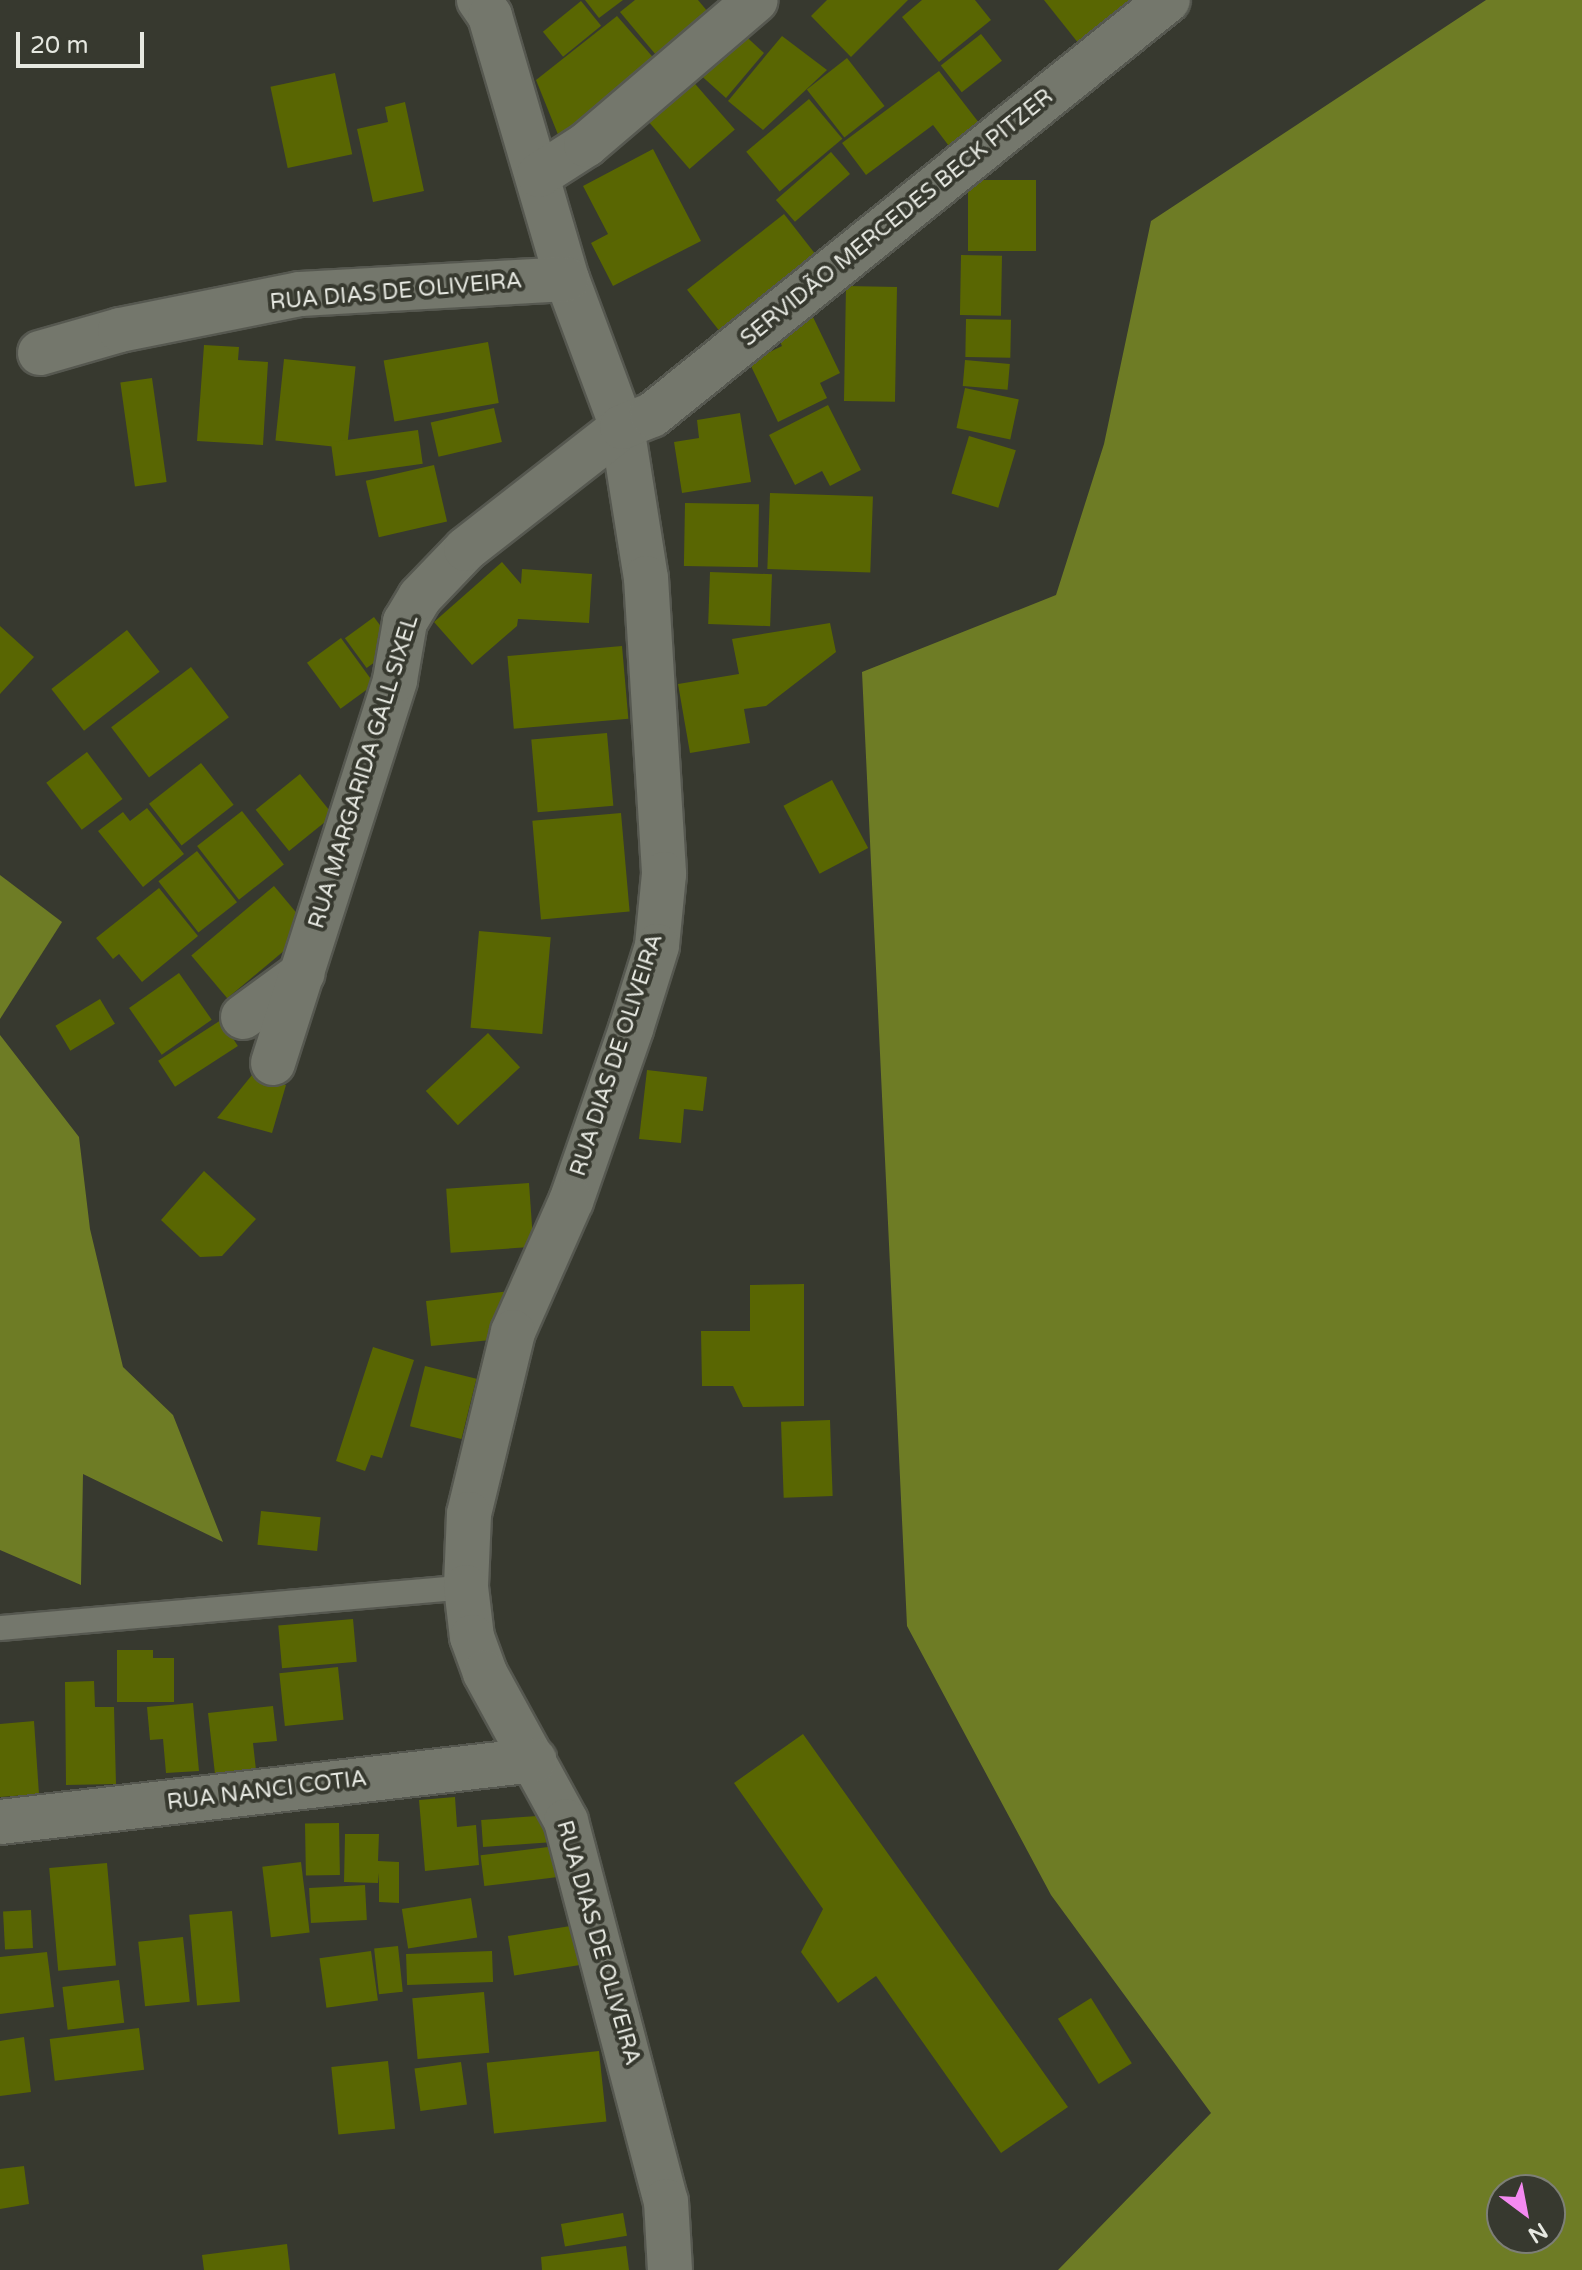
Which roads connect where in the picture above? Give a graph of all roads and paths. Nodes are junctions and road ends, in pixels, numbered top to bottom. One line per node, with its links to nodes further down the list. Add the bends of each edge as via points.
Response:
1 (479, 0): 4 (street, RUA DIAS DE OLIVEIRA, via 490,16)
2 (756, 0): 4 (street, via 586,145)
3 (1168, 0): 7 (street, SERVIDÃO MERCEDES BECK PITZER, via 652,415)
4 (539, 175): 5 (street, RUA DIAS DE OLIVEIRA)
5 (567, 279): 6 (street, RUA DIAS DE OLIVEIRA, via 300,294 120,330); 7 (street, RUA DIAS DE OLIVEIRA)
6 (40, 353)
7 (622, 427): 8 (street, RUA MARGARIDA GALL SIXEL, via 466,549 420,597 405,622 395,680); 11 (street, RUA DIAS DE OLIVEIRA, via 646,578 664,819 657,946 571,1201 513,1332 469,1514)
8 (303, 973): 9 (street); 10 (street, RUA MARGARIDA GALL SIXEL)
9 (243, 1017)
10 (273, 1063)
11 (466, 1587): 12 (lane); 13 (street, RUA DIAS DE OLIVEIRA, via 472,1637 485,1673)
12 (0, 1628)
13 (534, 1760): 14 (street, RUA NANCI COTIA); 15 (street, RUA DIAS DE OLIVEIRA, via 566,1821 634,2071 666,2201)
14 (0, 1822)
15 (670, 2270)

